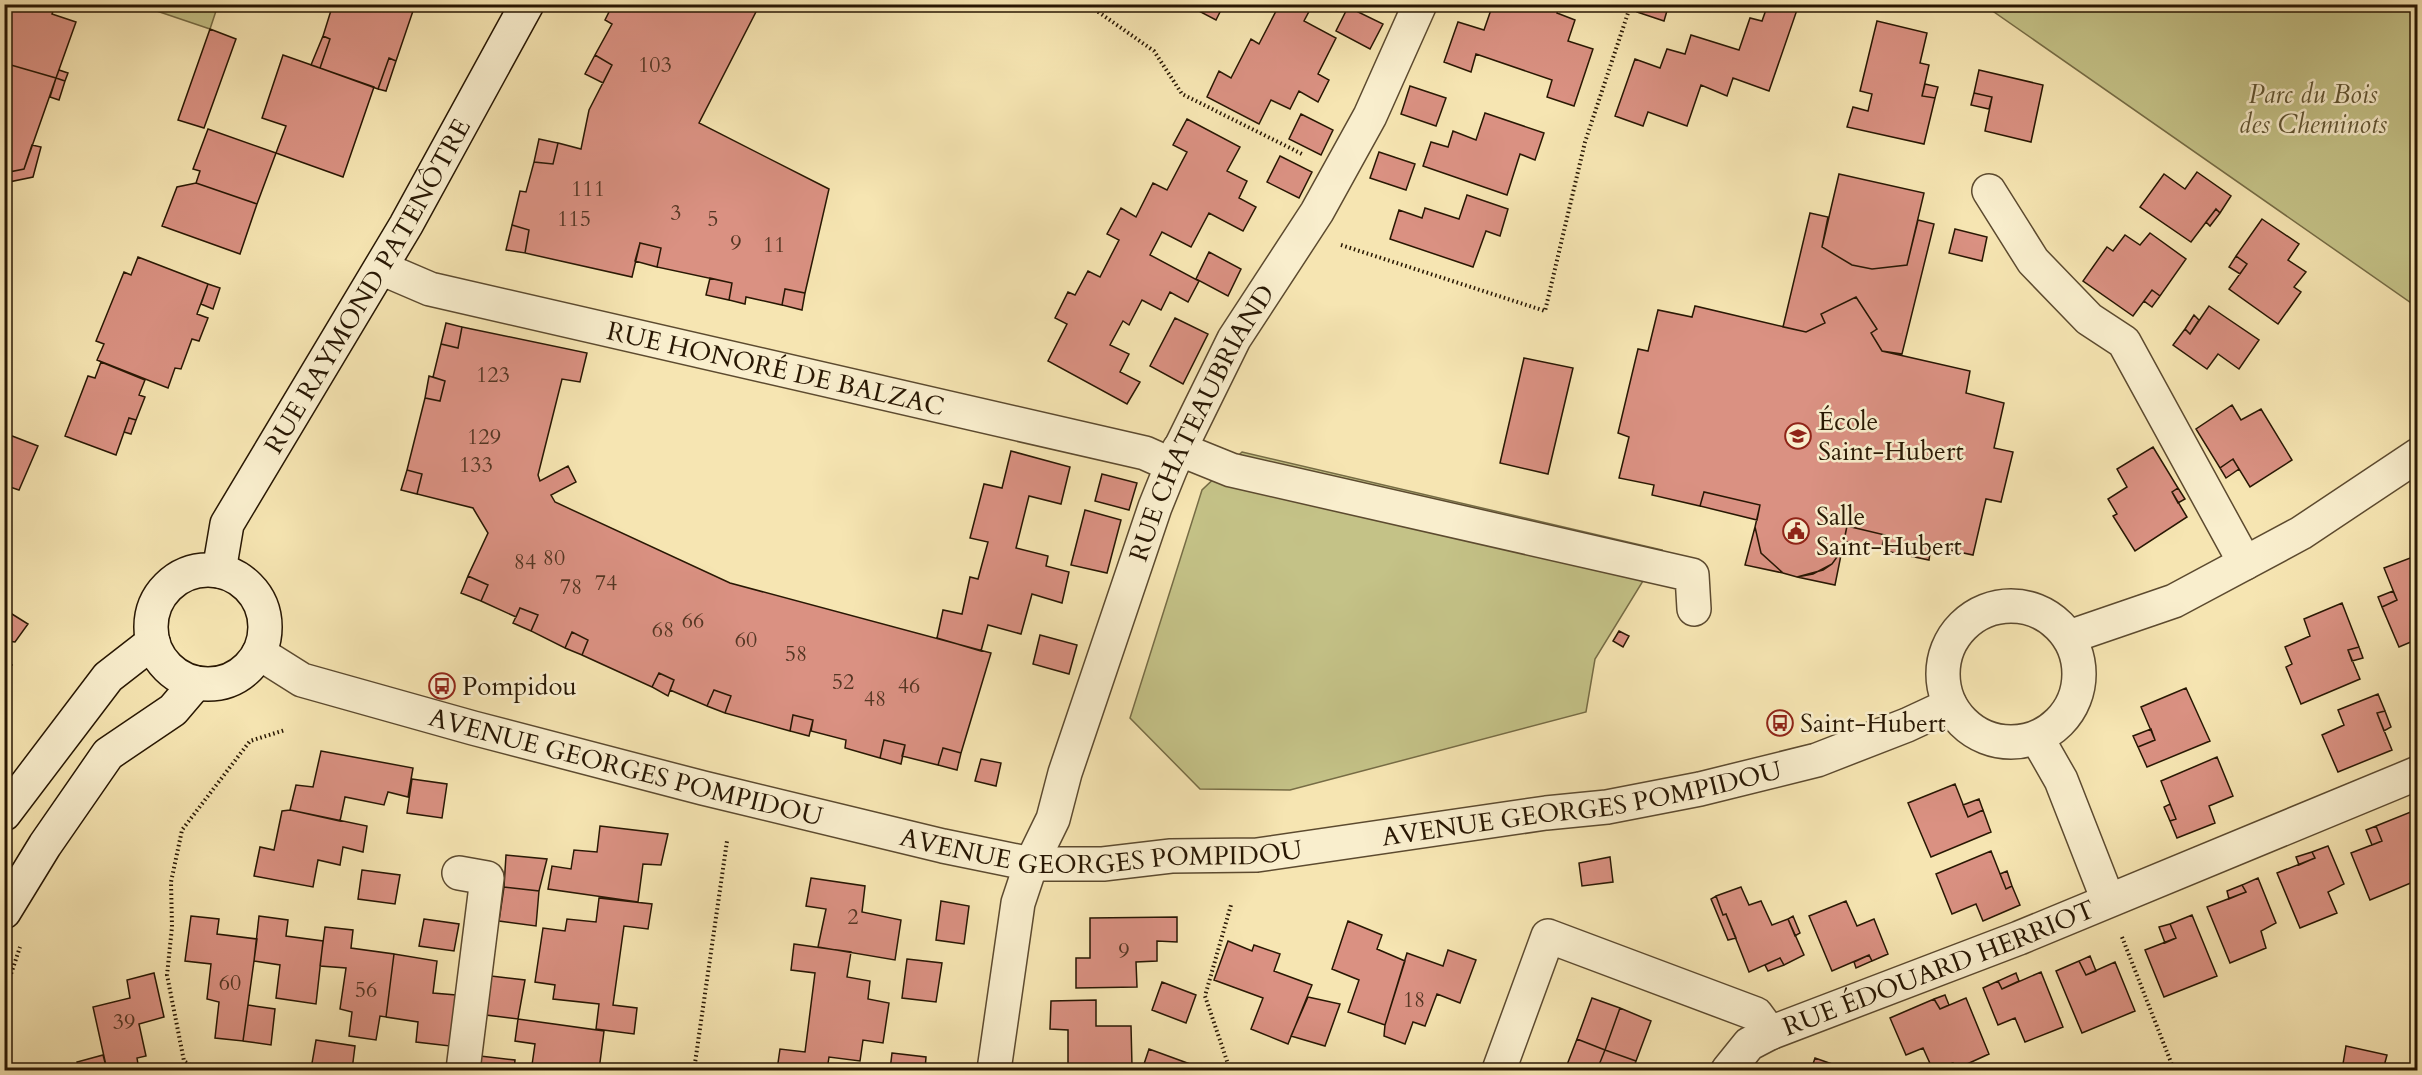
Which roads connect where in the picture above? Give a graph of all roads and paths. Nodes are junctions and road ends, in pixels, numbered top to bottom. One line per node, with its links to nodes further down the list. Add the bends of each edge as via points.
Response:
1 (527, 4): 8 (street, RUE RAYMOND PATENÔTRE)
2 (1087, 4): 5 (path, via 1154,51 1182,94)
3 (1420, 4): 5 (street, RUE CHATEAUBRIAND, via 1370,116)
4 (1631, 4): 7 (path, via 1585,142 1545,311)
5 (1338, 173): 7 (street, RUE CHATEAUBRIAND)
6 (1989, 191): 11 (street, via 2033,261 2089,319 2124,342)
7 (1303, 233): 10 (street, RUE CHATEAUBRIAND, via 1234,339)
8 (381, 268): 10 (street, RUE HONORÉ DE BALZAC, via 430,289); 12 (street, RUE RAYMOND PATENÔTRE, via 228,524)
9 (2418, 455): 11 (street, via 2301,533)
10 (1175, 457): 13 (street, RUE HONORÉ DE BALZAC, via 1692,575); 24 (street, RUE CHATEAUBRIAND, via 1065,773 1053,819)
11 (2245, 563): 14 (street, via 2174,601)
12 (219, 571): 15 (street, via 187,574 172,582 154,609); 16 (street, via 237,578 252,591 261,607 265,626)
13 (1694, 609)
14 (2069, 636): 18 (street, via 2046,614 2026,607 1987,609 1969,619 1955,634 1942,669); 20 (street, via 2077,653 2079,689 2063,718)
15 (153, 642): 17 (street, via 169,668); 22 (street, via 108,677)
16 (259, 653): 17 (street, via 248,668 232,679); 24 (street, AVENUE GEORGES POMPIDOU, via 302,680 473,728 703,788)
17 (196, 683): 28 (street, via 173,710 108,754)
18 (1950, 705): 20 (street, via 1962,722 1978,734 1997,741); 24 (street, AVENUE GEORGES POMPIDOU, via 1816,760 1606,807 1257,855)
19 (285, 730): 32 (path, via 250,741 183,830 171,882 167,975 184,1061)
20 (2037, 738): 26 (street, RUE ÉDOUARD HERRIOT, via 2061,780)
21 (2418, 773): 26 (street, RUE ÉDOUARD HERRIOT)
22 (5, 821)
23 (727, 841): 34 (path)
24 (1031, 864): 35 (street, RUE CHATEAUBRIAND, via 1018,903)
25 (459, 873): 33 (street, via 487,878)
26 (2108, 900): 31 (street, RUE ÉDOUARD HERRIOT); 39 (path)
27 (1231, 905): 36 (path, via 1205,996)
28 (4, 912)
29 (21, 944): 30 (path)
30 (4, 995)
31 (1770, 1033): 37 (street, via 1756,1014 1548,936); 38 (street, RUE ÉDOUARD HERRIOT, via 1749,1044)
32 (198, 1071)
33 (463, 1071)
34 (694, 1071)
35 (994, 1071)
36 (1230, 1071)
37 (1499, 1071)
38 (1728, 1071)
39 (2174, 1071)

